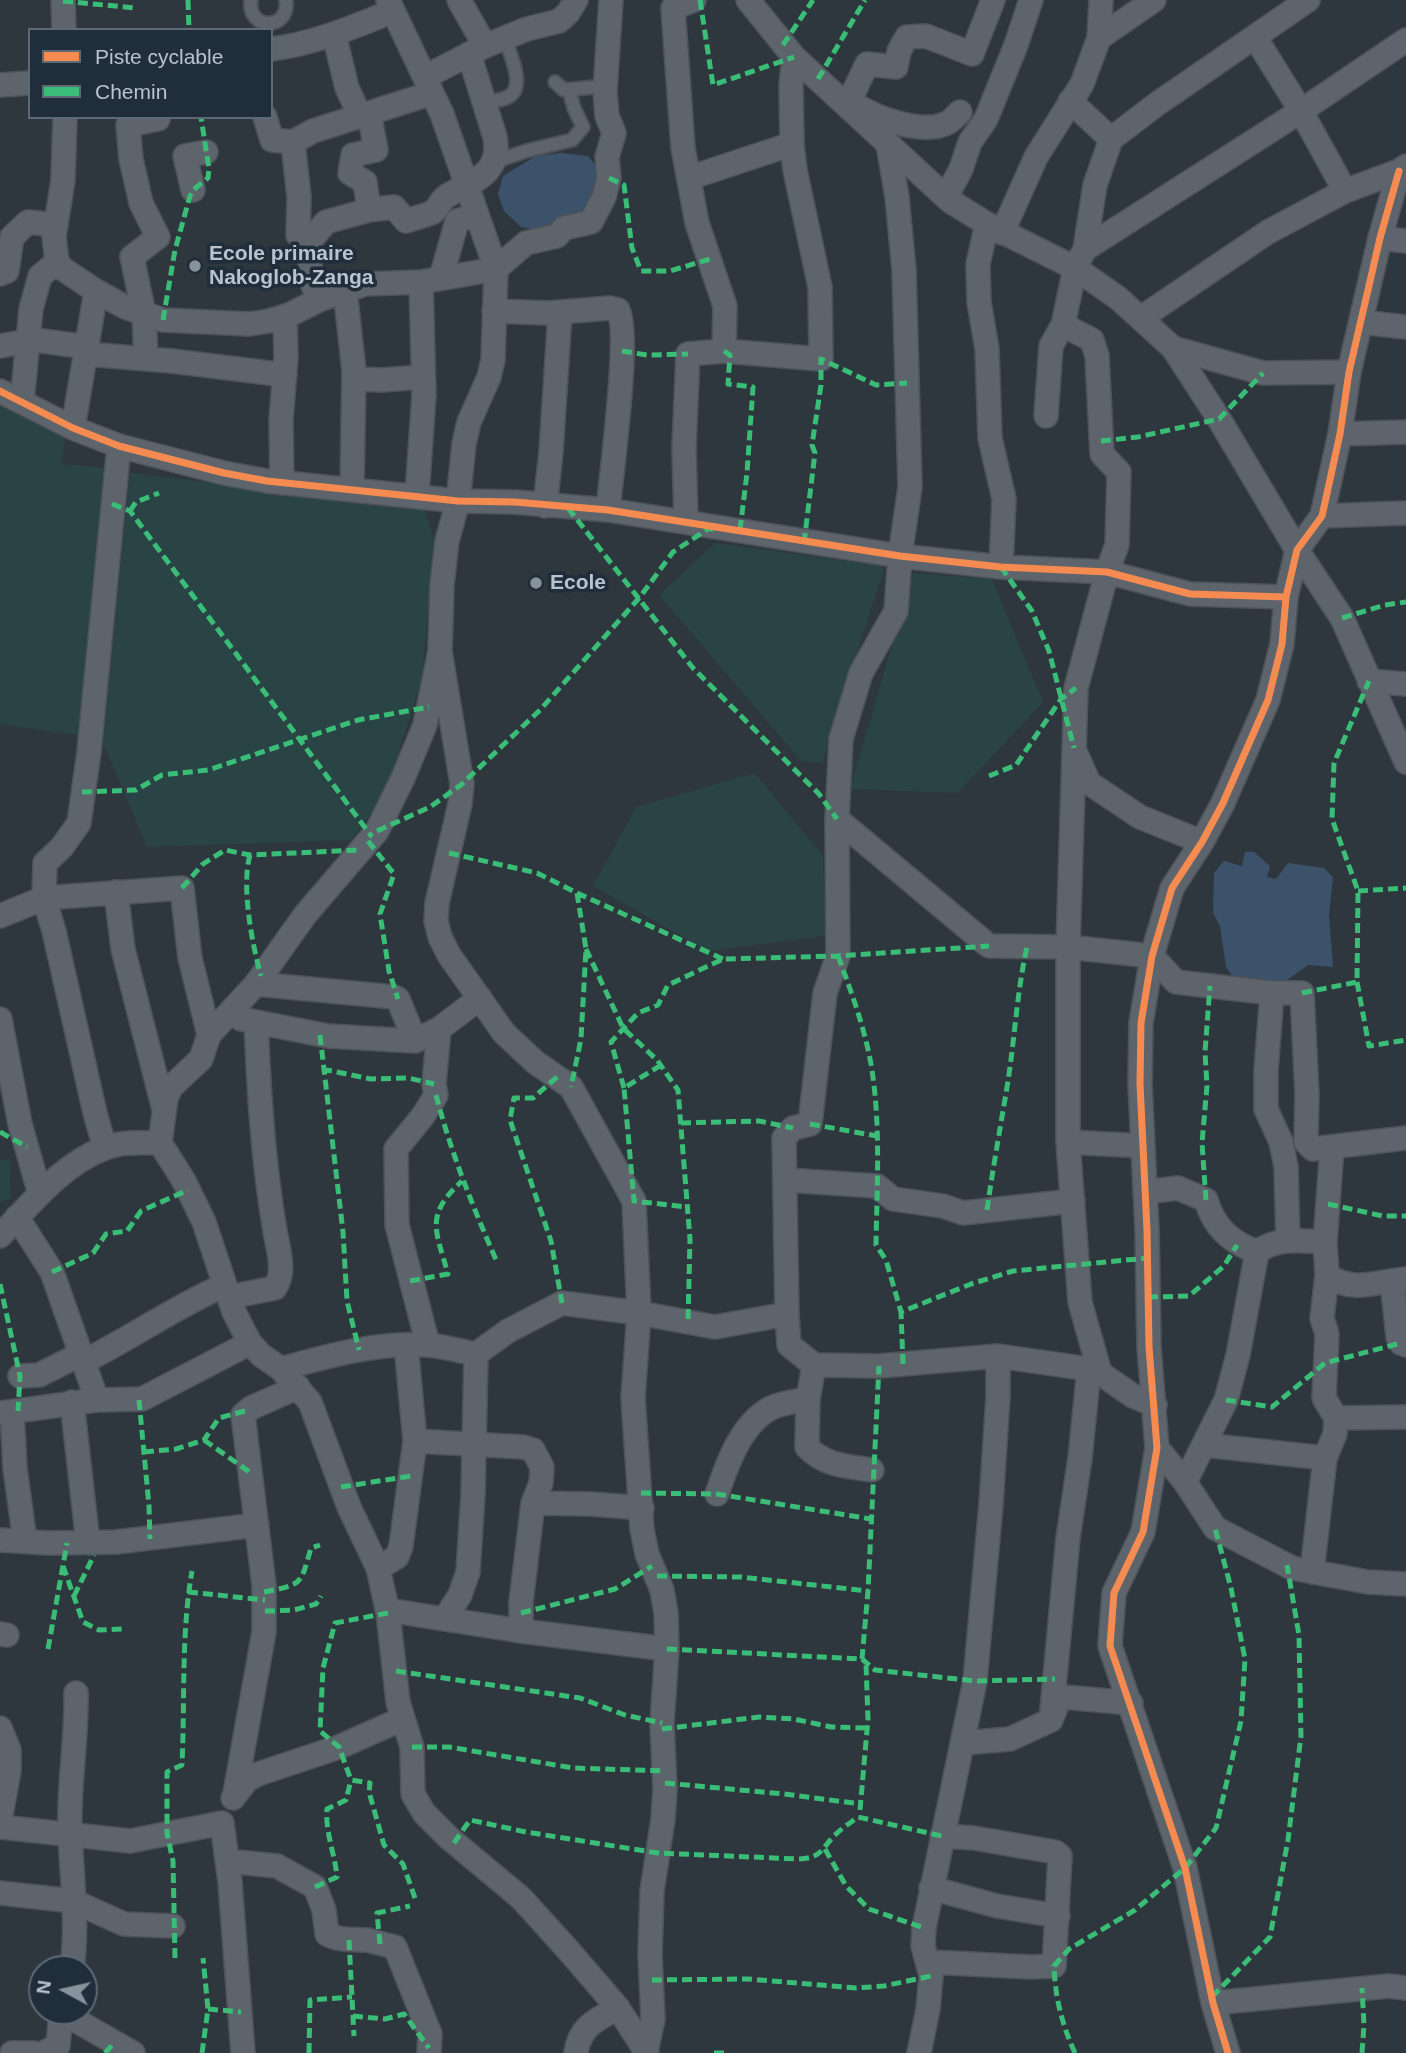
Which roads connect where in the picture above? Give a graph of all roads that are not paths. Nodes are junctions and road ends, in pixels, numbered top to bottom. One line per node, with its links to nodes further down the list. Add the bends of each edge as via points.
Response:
1 (63, 0): 16 (street)
2 (251, 0): 15 (lane, via 256,19)
3 (286, 0): 15 (lane, via 286,11)
4 (459, 0): 21 (street)
5 (576, 0): 21 (street, via 559,21)
6 (611, 0): 28 (street)
7 (748, 0): 23 (street)
8 (993, 0): 30 (street, via 972,54 926,36 907,37 896,68 867,64)
9 (1031, 0): 42 (street, via 986,119)
10 (1101, 0): 19 (street)
11 (1154, 0): 19 (street)
12 (1308, 0): 18 (street)
13 (676, 3): 48 (street, via 683,148)
14 (393, 4): 17 (street); 27 (street)
15 (273, 23): 22 (lane)
16 (64, 28)
17 (334, 34): 22 (street); 35 (street, via 347,88)
18 (1255, 37): 33 (street); 40 (street)
19 (1099, 38): 31 (street, via 1082,84)
20 (1406, 40): 33 (street)
21 (486, 46): 27 (street); 32 (street); 32 (lane, via 517,79 509,96)
22 (276, 49)
23 (794, 57): 30 (street); 43 (street)
24 (555, 82): 29 (lane)
25 (28, 83): 26 (street)
26 (0, 85)
27 (429, 85): 35 (street); 49 (street)
28 (605, 86): 29 (lane); 62 (street, via 607,116 614,133 607,158 609,178 591,222 526,243)
29 (569, 90): 46 (lane, via 583,127 572,140)
30 (839, 96): 39 (street, via 892,122); 44 (street)
31 (1070, 101): 40 (street); 56 (street)
32 (485, 103): 46 (street, via 497,147)
33 (1301, 111): 51 (street); 60 (street)
34 (960, 112): 39 (street, via 947,123)
35 (365, 114): 41 (street); 53 (street, via 376,150 353,155 350,173 365,182)
36 (65, 119): 55 (street)
37 (158, 119): 70 (street, via 128,125 141,203 158,237 132,257)
38 (266, 119): 41 (street, via 272,140)
39 (931, 126): 42 (street)
40 (1111, 139): 60 (street, via 1095,185)
41 (293, 142): 59 (street, via 298,235)
42 (970, 142): 52 (street)
43 (792, 144): 48 (street); 80 (street, via 820,287 821,359)
44 (888, 144): 52 (street); 103 (street, via 904,270 910,487)
45 (206, 152): 50 (street, via 185,156)
46 (494, 162): 49 (street)
47 (1403, 168): 51 (street); 57 (street)
48 (689, 178): 80 (street, via 697,223 725,306)
49 (467, 187): 53 (street, via 444,197 434,212 406,221 394,207); 54 (street)
50 (193, 190)
51 (1345, 191): 72 (street, via 1268,232)
52 (946, 197): 56 (street)
53 (369, 210): 59 (street, via 326,222)
54 (475, 215): 62 (street); 64 (street, via 457,221)
55 (56, 225): 61 (street); 63 (street, via 27,222 12,237)
56 (995, 229): 60 (street); 104 (street, via 978,264 990,438 1004,499)
57 (1380, 238): 58 (street); 73 (street)
58 (1406, 241)
59 (308, 243): 67 (street, via 312,283)
60 (1080, 259): 72 (street); 74 (street)
61 (49, 269): 63 (street); 66 (street, via 63,270); 76 (street, via 31,309)
62 (496, 269): 64 (street); 68 (street)
63 (3, 272)
64 (431, 280): 65 (street, via 365,284); 84 (street)
65 (345, 290): 67 (street); 85 (street)
66 (96, 291): 70 (street); 79 (street)
67 (319, 300): 71 (street)
68 (495, 311): 69 (street); 96 (street, via 493,360 468,422)
69 (560, 313): 97 (street); 98 (street, via 610,308 621,315)
70 (145, 314): 71 (street, via 163,320 249,324); 81 (street)
71 (285, 316): 83 (street)
72 (1141, 318): 78 (street)
73 (1361, 322): 75 (street); 82 (street)
74 (1063, 325): 88 (street, via 1051,346); 105 (street, via 1091,340 1097,356 1102,454 1119,471 1117,545)
75 (1406, 327)
76 (29, 341): 77 (street); 79 (street); 87 (street)
77 (0, 346)
78 (1173, 348): 82 (street, via 1263,373); 102 (street)
79 (87, 351): 81 (street); 89 (street)
80 (724, 351): 101 (street, via 688,354)
81 (146, 359): 83 (street)
82 (1349, 372): 91 (street)
83 (285, 374): 93 (street)
84 (423, 377): 85 (street); 95 (street)
85 (354, 379): 94 (street)
86 (0, 391): 87 (street)
87 (22, 402): 89 (street)
88 (1046, 416)
89 (73, 428): 92 (street)
90 (1406, 432): 91 (street)
91 (1340, 434): 100 (street)
92 (119, 446): 93 (street); 115 (street, via 79,823 46,863)
93 (282, 483): 94 (street)
94 (352, 489): 95 (street)
95 (417, 495): 96 (street)
96 (458, 501): 97 (street); 107 (street, via 447,541)
97 (545, 506): 98 (street)
98 (608, 510): 101 (street)
99 (1406, 513): 100 (street)
100 (1322, 516): 102 (street)
101 (686, 522): 103 (street)
102 (1297, 550): 106 (street); 108 (street, via 1342,618)
103 (900, 556): 104 (street); 112 (street, via 896,611 861,673 841,739)
104 (1001, 567): 105 (street)
105 (1107, 572): 106 (street, via 1190,594); 110 (street, via 1076,688)
106 (1286, 597): 113 (street, via 1282,643 1268,700)
107 (440, 651): 119 (street, via 425,725 377,831 304,915); 121 (street, via 462,784 436,921 449,955)
108 (1369, 681): 109 (street); 111 (street)
109 (1406, 684)
110 (1074, 748): 113 (street, via 1089,783 1140,817); 117 (street)
111 (1406, 762)
112 (836, 819): 117 (street, via 989,946); 137 (street, via 838,956 825,993 810,1124 793,1128 784,1138)
113 (1202, 842): 118 (street, via 1172,888)
114 (116, 892): 115 (street); 126 (street, via 182,888 190,958); 128 (street, via 123,949)
115 (44, 898): 116 (street); 135 (street)
116 (0, 916)
117 (1068, 947): 118 (street); 130 (street)
118 (1152, 956): 120 (street, via 1177,982); 134 (street, via 1141,1023)
119 (256, 984): 122 (street); 127 (street, via 394,997)
120 (1272, 993): 131 (street, via 1266,1109); 132 (street, via 1302,993)
121 (480, 998): 125 (street); 148 (street, via 504,1033 571,1087 634,1201)
122 (225, 1016): 124 (street); 126 (street)
123 (0, 1019): 140 (street, via 20,1124)
124 (256, 1022): 127 (street, via 328,1037); 147 (street, via 260,1119 281,1274 275,1288)
125 (439, 1029): 127 (street); 151 (street, via 436,1095 396,1149 397,1225)
126 (209, 1035): 128 (street, via 201,1059 171,1087)
127 (415, 1041)
128 (164, 1111): 133 (street)
129 (1406, 1139): 136 (street)
130 (1068, 1142): 134 (street); 139 (street)
131 (1281, 1142): 132 (street); 142 (street)
132 (1306, 1142): 136 (street, via 1313,1149)
133 (160, 1143): 135 (street); 147 (street, via 204,1222)
134 (1143, 1146): 138 (street)
135 (105, 1148): 140 (street)
136 (1332, 1148): 143 (street)
137 (786, 1180): 139 (street, via 877,1186 893,1199 963,1213); 149 (street)
138 (1145, 1192): 144 (street, via 1178,1188 1206,1200 1212,1218 1237,1245); 164 (street)
139 (1073, 1201): 158 (street, via 1080,1302)
140 (21, 1207): 141 (street); 155 (street, via 52,1272)
141 (0, 1236)
142 (1287, 1240): 143 (street); 144 (street)
143 (1325, 1242): 145 (street)
144 (1257, 1252): 170 (street, via 1226,1400)
145 (1327, 1275): 146 (street, via 1340,1284 1363,1286); 167 (street, via 1322,1318 1326,1334 1324,1398)
146 (1399, 1280): 152 (street, via 1398,1337)
147 (227, 1291): 150 (street); 155 (street, via 194,1298)
148 (639, 1313): 149 (street, via 715,1327); 153 (street, via 562,1303); 177 (street, via 633,1398)
149 (787, 1314): 156 (street, via 789,1345)
150 (250, 1343): 157 (street); 162 (street, via 142,1399)
151 (417, 1345): 153 (street); 157 (street, via 325,1356); 168 (street)
152 (1406, 1345)
153 (476, 1354): 169 (street)
154 (998, 1356): 156 (street, via 878,1366); 158 (street); 194 (street, via 992,1504 975,1681)
155 (85, 1361): 159 (street, via 75,1357 39,1375); 162 (street)
156 (814, 1365): 161 (street)
157 (281, 1369): 160 (street)
158 (1094, 1371): 164 (street); 192 (street, via 1068,1538)
159 (20, 1376)
160 (298, 1387): 178 (street, via 243,1415); 182 (street, via 310,1402 345,1497)
161 (808, 1399): 173 (street, via 807,1447 829,1463); 175 (street, via 774,1406 750,1425 730,1455)
162 (97, 1400): 163 (street)
163 (72, 1402): 165 (street); 181 (street)
164 (1155, 1405): 171 (street)
165 (6, 1413): 180 (street)
166 (1406, 1417): 167 (street)
167 (1336, 1418): 172 (street)
168 (415, 1441): 169 (street); 182 (street, via 401,1546 397,1557)
169 (474, 1445): 176 (street, via 533,1450 542,1467); 186 (street, via 468,1572)
170 (1204, 1446): 172 (street); 174 (street)
171 (1157, 1448): 174 (street); 190 (street, via 1143,1532 1114,1593 1110,1646)
172 (1325, 1458): 183 (street)
173 (872, 1470)
174 (1185, 1482): 183 (street, via 1214,1528 1292,1567)
175 (716, 1494)
176 (533, 1503): 177 (street); 187 (street)
177 (642, 1508): 188 (street, via 647,1554 662,1590)
178 (257, 1525): 181 (street); 196 (street, via 264,1632)
179 (0, 1540): 180 (street)
180 (25, 1541): 181 (street)
181 (88, 1543)
182 (378, 1568): 185 (street)
183 (1312, 1572): 184 (street)
184 (1406, 1584)
185 (387, 1610): 186 (street); 191 (street)
186 (445, 1618): 187 (street)
187 (520, 1631): 188 (street)
188 (667, 1649): 222 (street, via 662,1723 665,1789 652,1891 653,2019)
189 (76, 1693): 200 (street)
190 (1131, 1703): 192 (street, via 1064,1697); 211 (street, via 1185,1868)
191 (402, 1718): 196 (street, via 339,1747 258,1774); 212 (street, via 412,1747 413,1794 424,1813 521,1898)
192 (1051, 1720): 194 (street, via 1010,1739)
193 (0, 1728): 195 (street)
194 (963, 1743): 201 (street)
195 (4, 1749): 197 (street, via 9,1771)
196 (236, 1793): 198 (street)
197 (0, 1818)
198 (222, 1823): 200 (street, via 130,1841); 202 (street)
199 (0, 1827): 200 (street)
200 (70, 1833): 205 (street)
201 (942, 1836): 203 (street); 206 (street, via 1055,1852 1060,1856)
202 (227, 1861): 219 (street); 220 (street, via 277,1866 315,1887 327,1934 395,1947 430,2034)
203 (931, 1888): 206 (street); 209 (street, via 923,1946)
204 (0, 1893): 205 (street)
205 (73, 1901): 207 (street, via 124,1924); 208 (street)
206 (1058, 1916): 209 (street, via 1054,1966)
207 (173, 1926)
208 (73, 1955)
209 (929, 1962): 223 (street, via 928,2009)
210 (1406, 1988): 211 (street)
211 (1213, 2003): 224 (street)
212 (618, 2008): 221 (street, via 589,2023); 222 (street)
213 (60, 2025): 217 (street, via 58,2046)
214 (85, 2025): 218 (street)
215 (12, 2053): 216 (street)
216 (33, 2053)
217 (43, 2053)
218 (133, 2053)
219 (243, 2053)
220 (429, 2053)
221 (576, 2053)
222 (646, 2053)
223 (919, 2053)
224 (1228, 2053)

